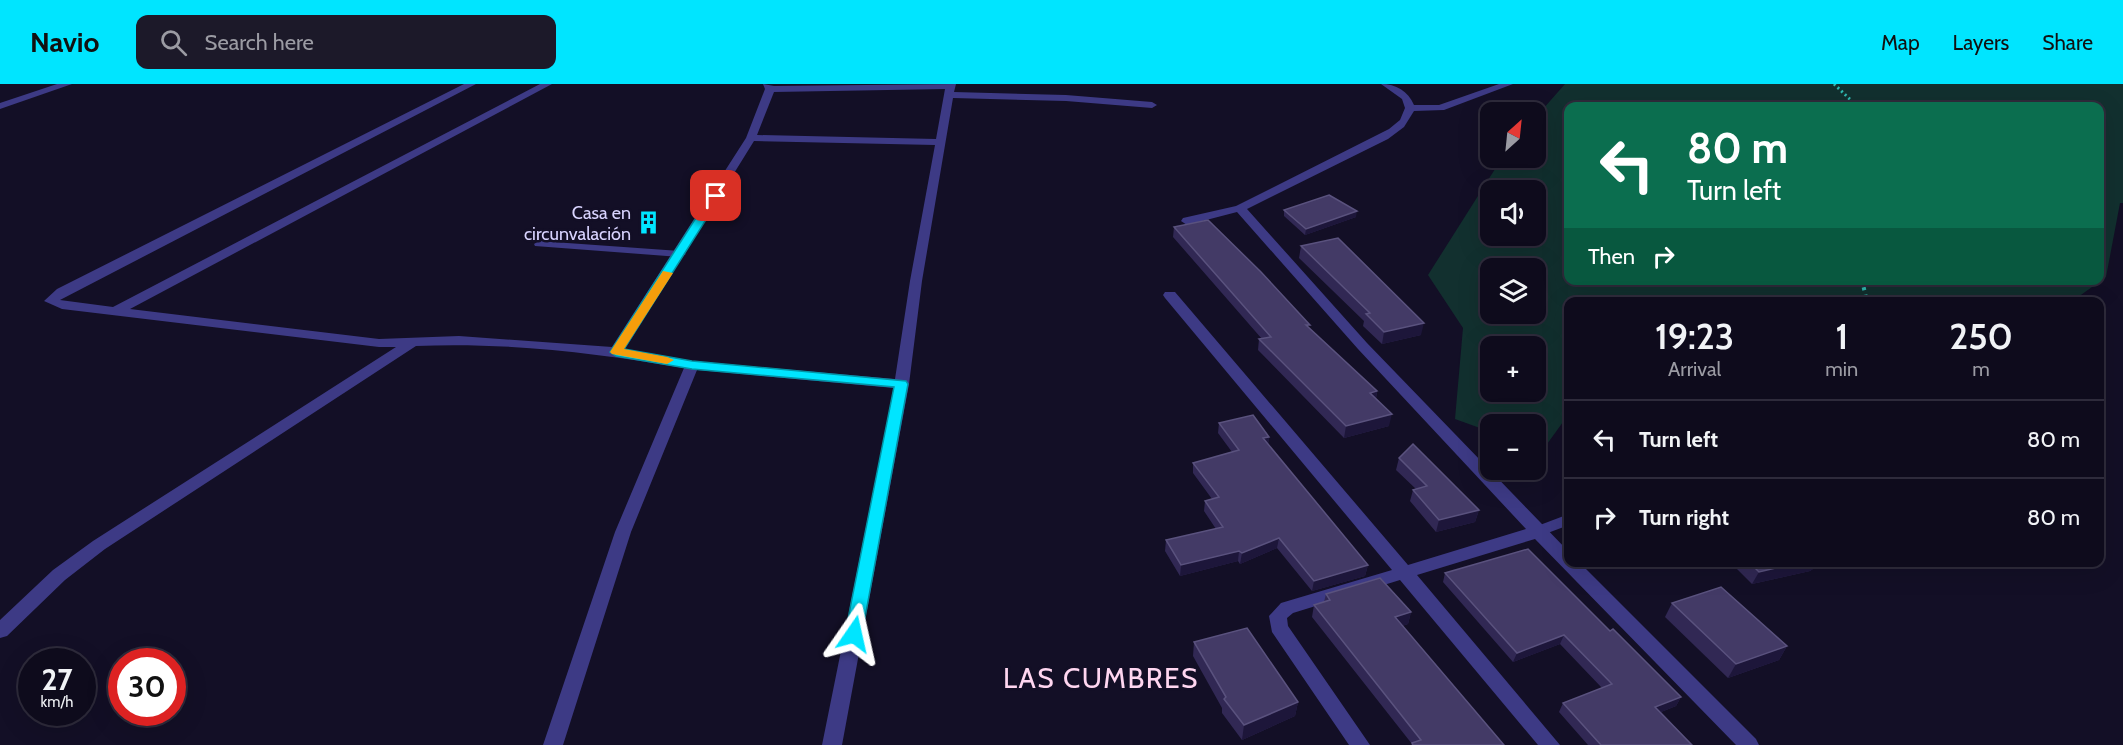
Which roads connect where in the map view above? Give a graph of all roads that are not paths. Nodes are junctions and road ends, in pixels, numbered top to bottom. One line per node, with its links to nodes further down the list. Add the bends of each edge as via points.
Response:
1 (68, 84): 9 (street)
2 (471, 84): 18 (street, via 51,301)
3 (547, 84): 18 (street)
4 (1386, 84): 10 (street, via 1406,98)
5 (1509, 84): 10 (street, via 1440,108)
6 (769, 86): 7 (street); 11 (street)
7 (951, 88): 8 (street); 12 (street)
8 (1152, 105)
9 (0, 106)
10 (1410, 108): 13 (street, via 1399,127 1384,137)
11 (751, 138): 12 (street); 16 (street)
12 (942, 142): 22 (street, via 915,281)
13 (1240, 208): 14 (street); 24 (street, via 1324,305)
14 (1187, 221)
15 (539, 244): 16 (lane)
16 (680, 254): 20 (street)
17 (1170, 295): 27 (street)
18 (116, 311): 19 (street, via 379,343)
19 (414, 341): 20 (street, via 459,340); 28 (street, via 99,545 59,575)
20 (616, 352): 21 (street)
21 (692, 365): 22 (street); 29 (street, via 623,532)
22 (902, 384): 30 (street)
23 (1564, 521): 24 (lane)
24 (1537, 532): 25 (street); 27 (street)
25 (1564, 559)
26 (1572, 567): 33 (street)
27 (1403, 572): 31 (street, via 1287,608 1278,616 1279,627); 32 (street)
28 (0, 631)
29 (553, 745)
30 (832, 745)
31 (1360, 745)
32 (1550, 745)
33 (1749, 745)

